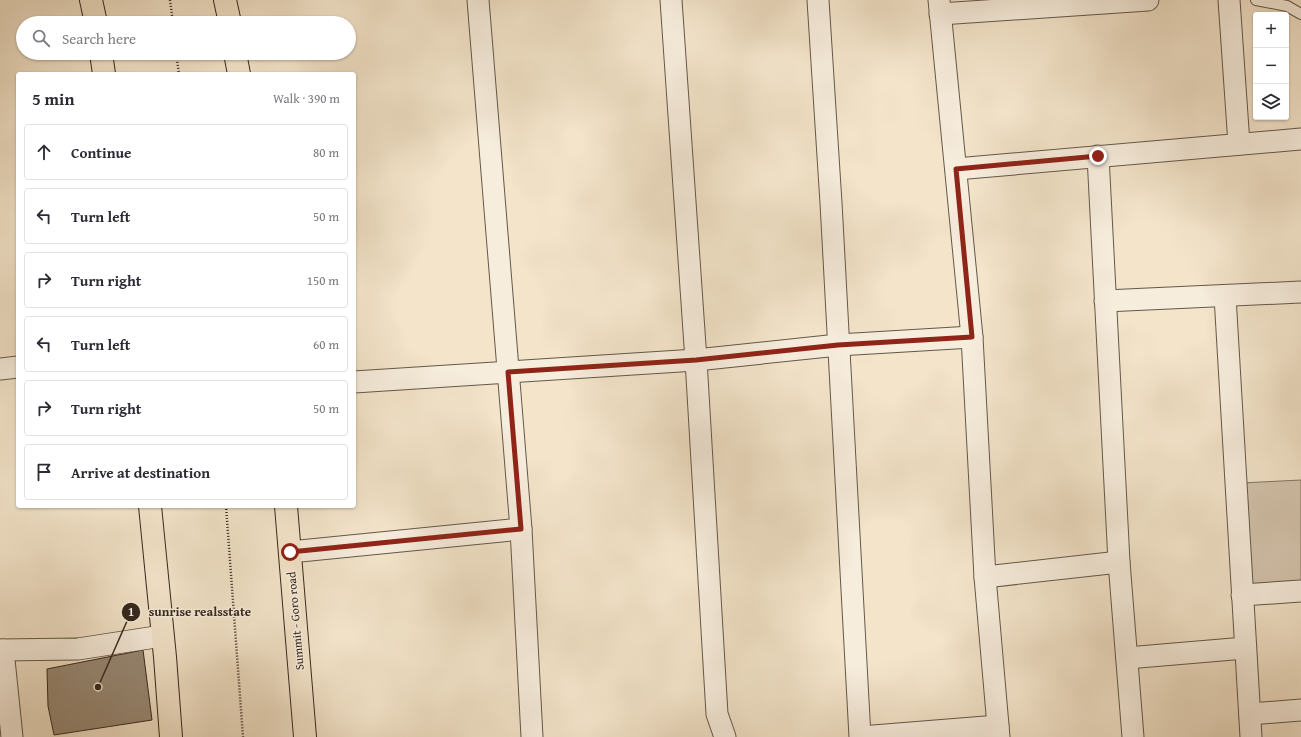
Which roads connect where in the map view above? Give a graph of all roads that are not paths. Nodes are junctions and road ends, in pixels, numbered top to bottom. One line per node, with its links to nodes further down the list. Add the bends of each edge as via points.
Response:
1 (91, 0): 11 (highway)
2 (225, 0): 12 (highway)
3 (478, 0): 29 (street)
4 (671, 0): 26 (street)
5 (818, 0): 25 (street)
6 (1148, 0): 9 (street)
7 (1229, 0): 18 (street)
8 (1256, 0): 10 (lane, via 1287,6)
9 (940, 7): 20 (street)
10 (1301, 14)
11 (94, 16)
12 (228, 16)
13 (102, 60): 15 (highway)
14 (236, 60): 16 (highway)
15 (104, 72)
16 (238, 72)
17 (1301, 139): 18 (street)
18 (1240, 144): 19 (street)
19 (1098, 156): 20 (street); 23 (street)
20 (956, 169): 24 (street)
21 (1301, 292): 22 (street)
22 (1225, 296): 23 (street); 38 (street)
23 (1105, 301): 35 (street)
24 (972, 337): 25 (street); 36 (street)
25 (838, 345): 26 (street); 51 (street)
26 (696, 360): 29 (street); 50 (street, via 717,714)
27 (16, 367): 28 (street)
28 (0, 370)
29 (508, 372): 30 (street); 33 (street)
30 (356, 382)
31 (150, 508): 39 (highway)
32 (286, 508): 34 (highway, Summit - Goro road)
33 (521, 529): 34 (street); 49 (street)
34 (290, 552): 48 (highway, Summit - Goro road)
35 (1119, 562): 36 (street); 42 (street)
36 (985, 577): 45 (street)
37 (1301, 591): 38 (street)
38 (1242, 595): 40 (street)
39 (162, 636): 41 (street, via 78,649); 47 (highway)
40 (1245, 648): 42 (street); 44 (street)
41 (2, 650): 46 (street)
42 (1127, 658): 52 (street)
43 (1301, 710): 44 (street)
44 (1250, 714): 53 (street)
45 (999, 731): 51 (street)
46 (12, 737)
47 (171, 737)
48 (305, 737)
49 (532, 737)
50 (725, 737)
51 (861, 737)
52 (1133, 737)
53 (1251, 737)

